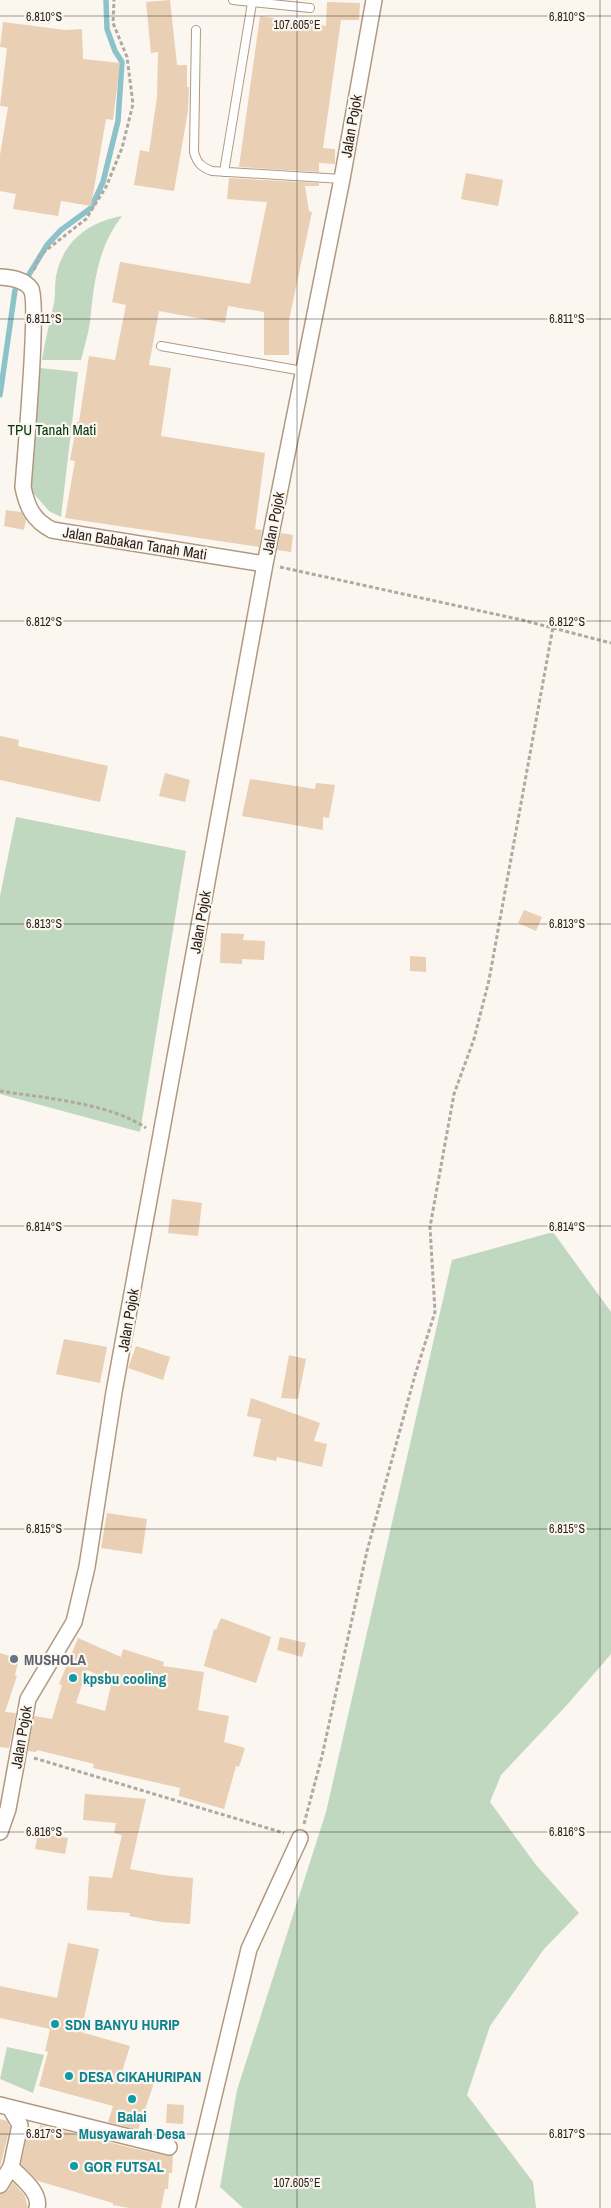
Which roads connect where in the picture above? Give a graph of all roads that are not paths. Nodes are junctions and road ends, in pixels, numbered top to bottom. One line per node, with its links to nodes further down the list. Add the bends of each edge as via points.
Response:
1 (233, 0): 3 (lane)
2 (374, 0): 7 (street, Jalan Pojok)
3 (252, 4): 4 (lane); 6 (lane)
4 (310, 8)
5 (196, 30): 6 (lane, via 194,152 202,168)
6 (224, 172): 7 (lane)
7 (342, 179): 10 (street, Jalan Pojok)
8 (0, 277): 11 (street, Jalan Babakan Tanah Mati, via 14,278 32,291 23,487 26,503 39,523 52,530)
9 (161, 346): 10 (lane)
10 (303, 371): 11 (street, Jalan Pojok)
11 (265, 564): 12 (street, Jalan Pojok, via 114,1392 81,1594 68,1636 28,1699 8,1809)
12 (0, 1832)
13 (300, 1838): 19 (street, via 249,1949)
14 (5, 2106): 15 (street); 16 (street, via 20,2125)
15 (168, 2147)
16 (11, 2167): 17 (street); 18 (street, via 36,2194)
17 (0, 2185)
18 (37, 2208)
19 (187, 2208)

